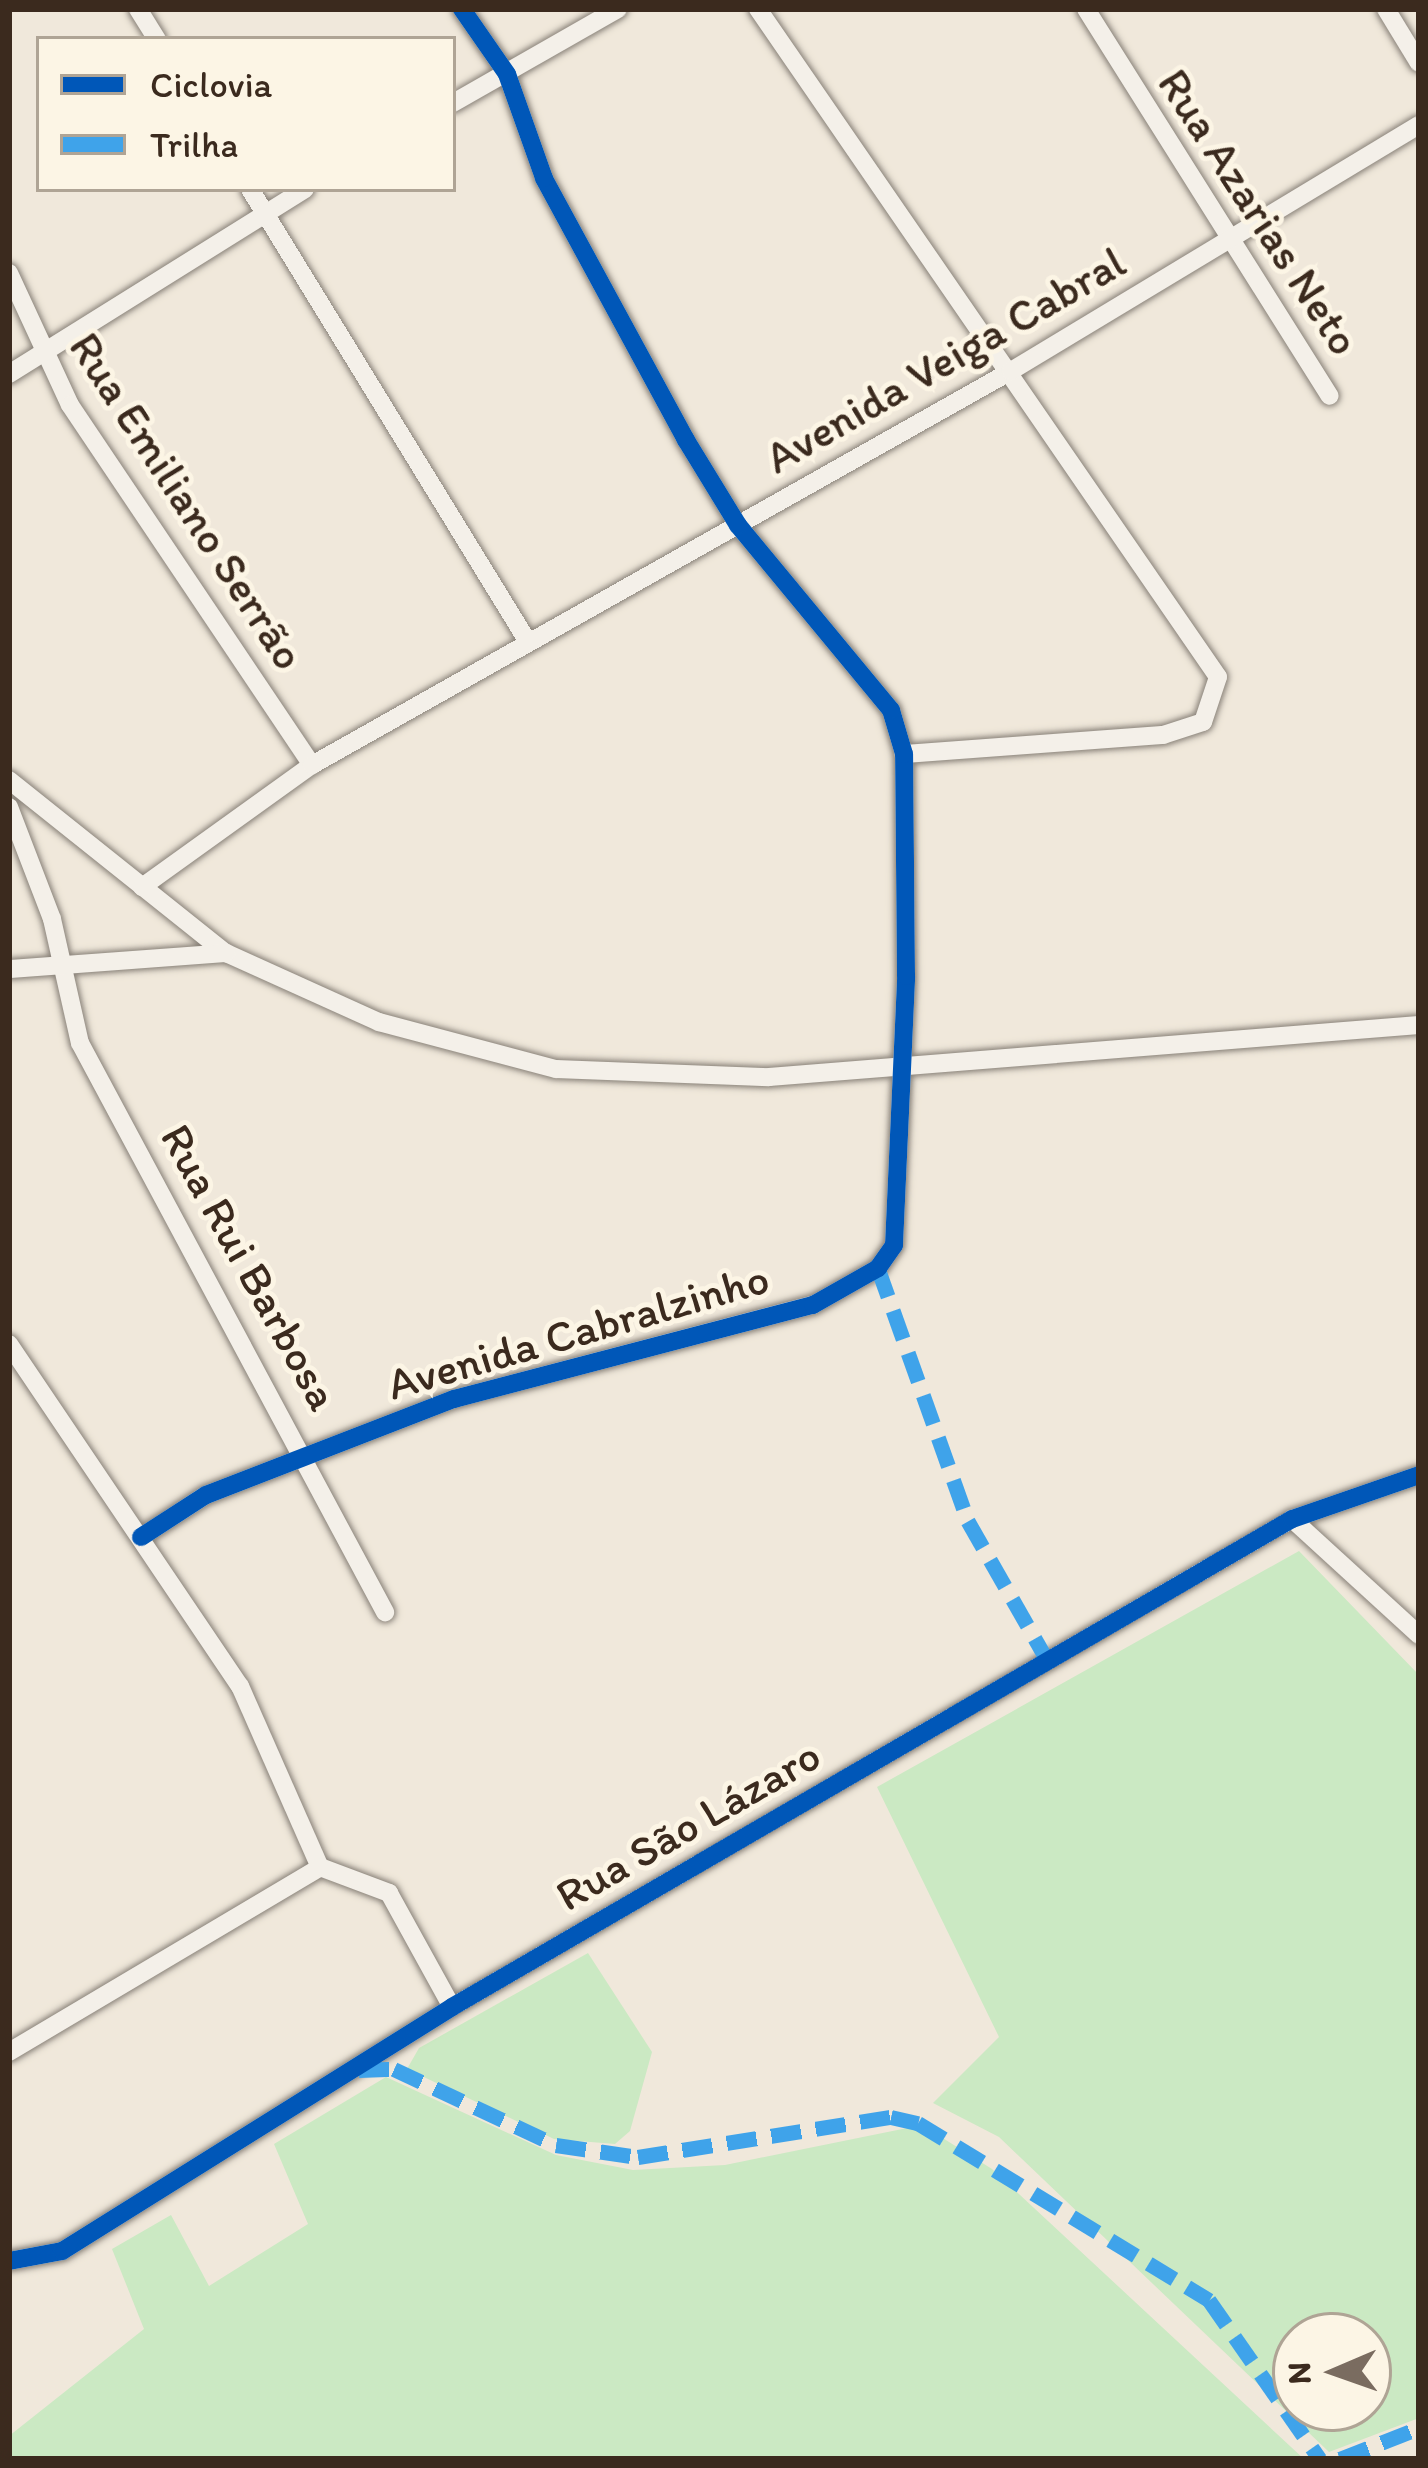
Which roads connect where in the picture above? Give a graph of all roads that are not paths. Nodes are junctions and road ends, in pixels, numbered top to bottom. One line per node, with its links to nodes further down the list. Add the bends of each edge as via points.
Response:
1 (138, 9): 7 (street)
2 (462, 9): 9 (street)
3 (618, 9): 9 (street)
4 (758, 9): 18 (street, via 862,173)
5 (1085, 9): 15 (street, Rua Azarias Neto)
6 (1386, 9): 8 (street)
7 (155, 36)
8 (1419, 63)
9 (506, 74): 10 (street); 21 (street, via 544,178)
10 (456, 101)
11 (1419, 124): 15 (street, Avenida Veiga Cabral)
12 (252, 192): 14 (street)
13 (300, 192): 14 (street)
14 (265, 212): 17 (street); 22 (street)
15 (1225, 242): 18 (street, Avenida Veiga Cabral); 20 (street, Rua Azarias Neto)
16 (9, 273): 17 (street, Rua Emiliano Serrão)
17 (42, 355): 19 (street); 24 (street, Rua Emiliano Serrão)
18 (1011, 370): 21 (street, Avenida Veiga Cabral); 23 (street, via 1205,647 1215,702 1203,722 1163,735)
19 (9, 374)
20 (1330, 396)
21 (738, 525): 22 (street, Avenida Veiga Cabral); 23 (street, via 862,669)
22 (528, 642): 24 (street, Avenida Veiga Cabral)
23 (904, 754): 32 (street)
24 (312, 765): 27 (street, Avenida Veiga Cabral)
25 (9, 780): 27 (street)
26 (9, 807): 29 (street, Rua Rui Barbosa)
27 (142, 887): 28 (street)
28 (226, 953): 29 (street); 32 (street, via 380,1022 556,1069 658,1080)
29 (57, 958): 30 (street); 34 (street, Rua Rui Barbosa, via 80,1043)
30 (9, 969)
31 (1419, 1025): 32 (street)
32 (906, 1070): 34 (street, Avenida Cabralzinho, via 894,1245 878,1268 812,1305 454,1399)
33 (9, 1344): 37 (street)
34 (307, 1452): 37 (street, Avenida Cabralzinho); 38 (street, Rua Rui Barbosa)
35 (1419, 1475): 36 (street, Rua São Lázaro)
36 (1292, 1520): 39 (street); 41 (street, Rua São Lázaro)
37 (141, 1537): 40 (street, via 268,1737)
38 (385, 1612)
39 (1419, 1635)
40 (320, 1868): 41 (street, via 388,1892); 42 (street)
41 (452, 2007): 43 (street, Rua São Lázaro, via 62,2251)
42 (9, 2052)
43 (9, 2261)

